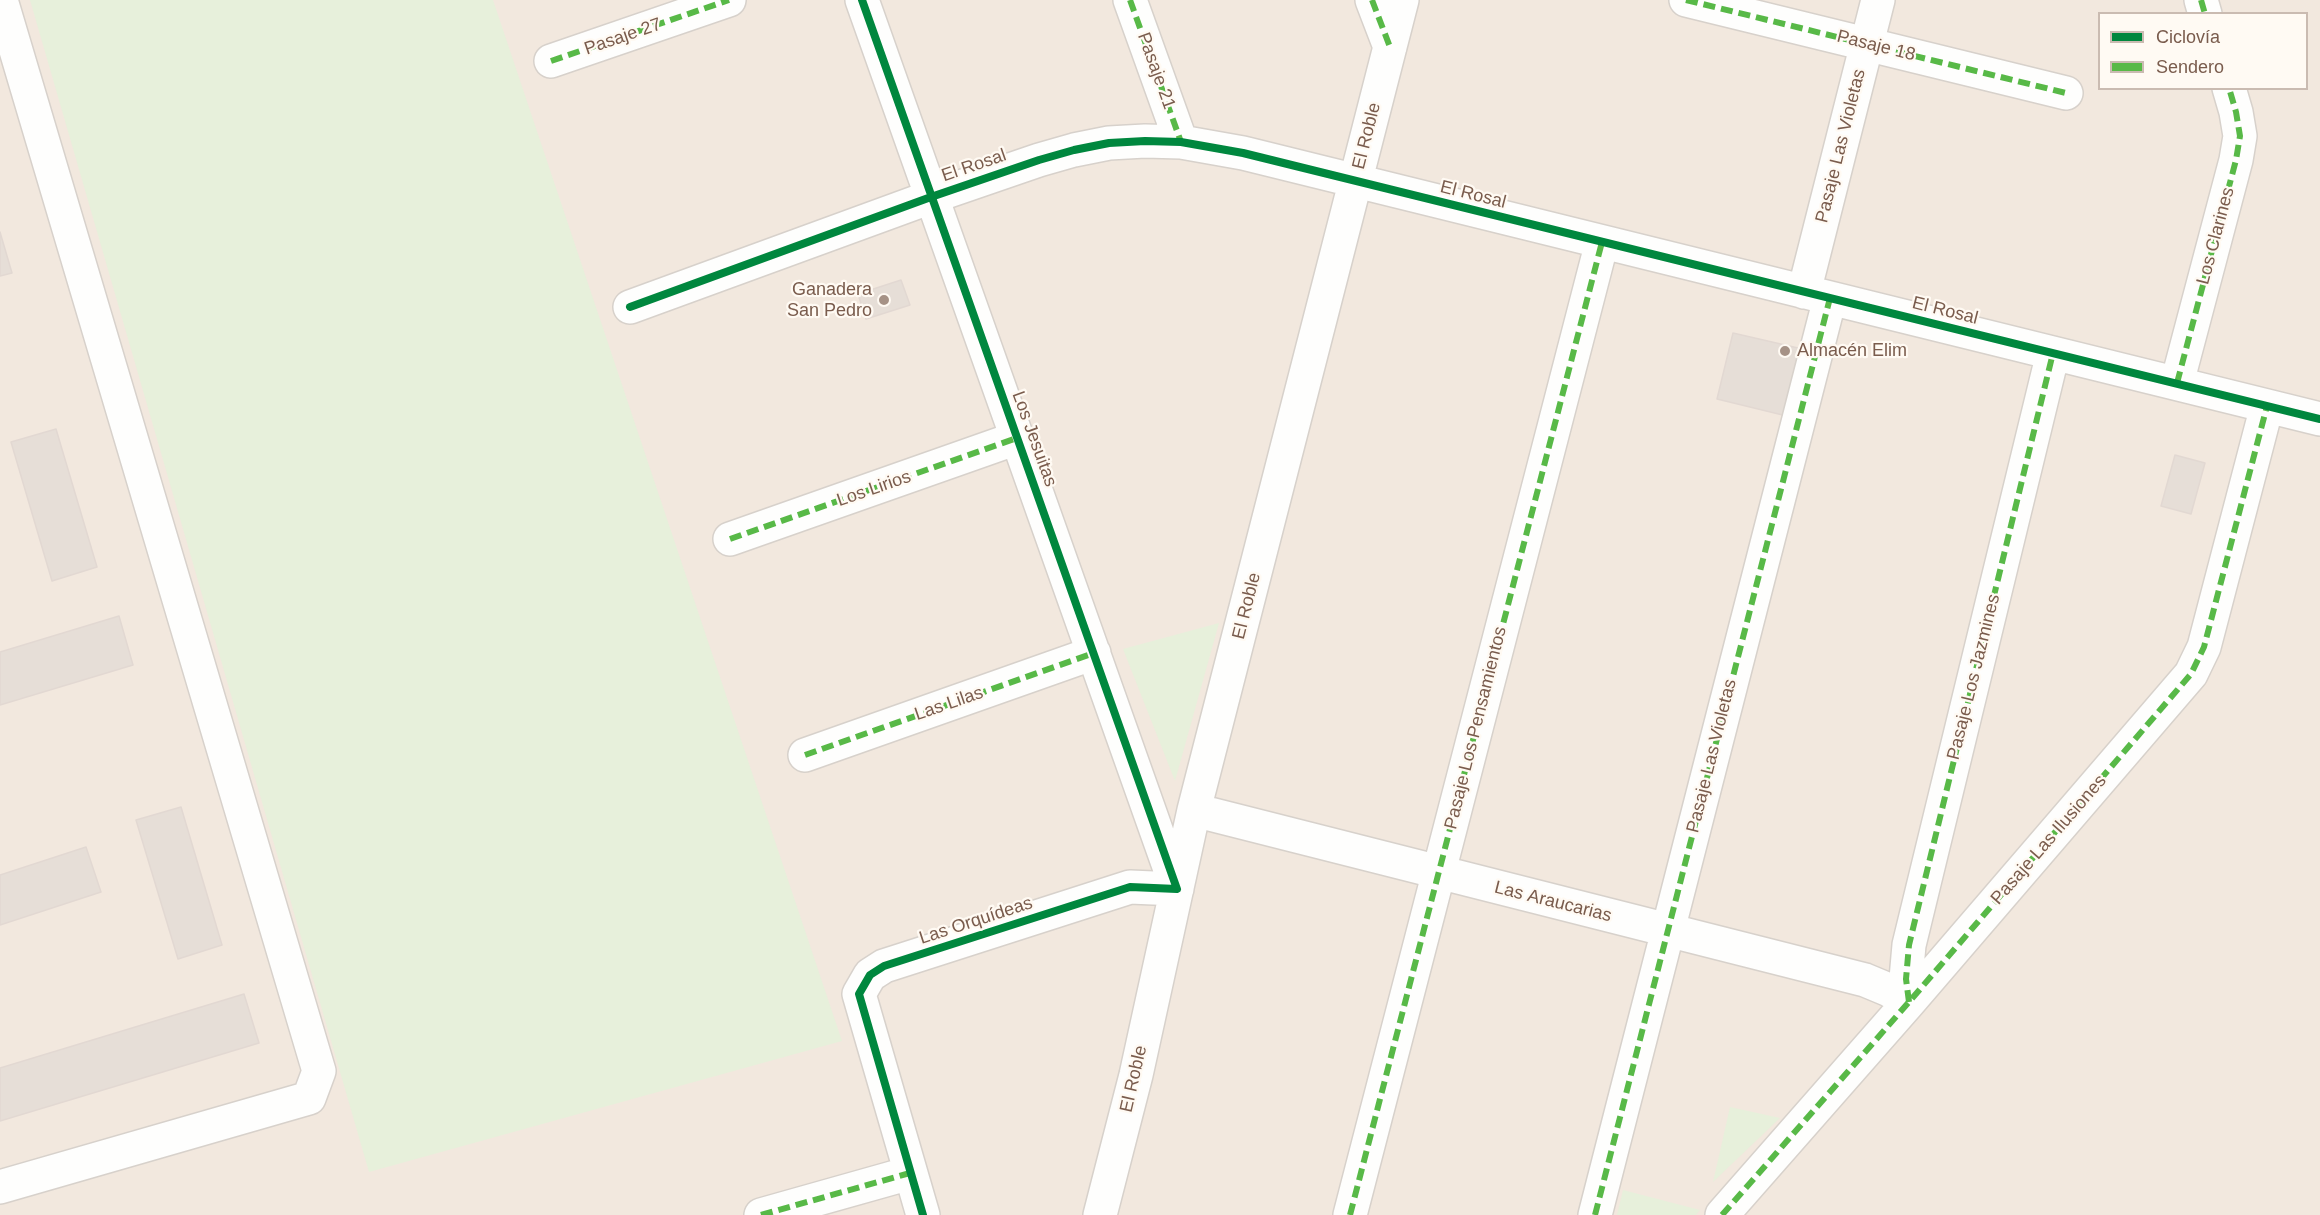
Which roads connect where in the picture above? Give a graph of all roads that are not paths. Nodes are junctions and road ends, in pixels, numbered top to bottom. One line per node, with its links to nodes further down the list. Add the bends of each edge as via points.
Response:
1 (1, 0): 34 (street, via 319,1071 309,1098)
2 (729, 0): 11 (street, Pasaje 27)
3 (862, 0): 16 (street, Los Jesuitas)
4 (1130, 0): 14 (street, Pasaje 21)
5 (1372, 0): 10 (street)
6 (1402, 0): 10 (street, El Roble)
7 (1686, 0): 9 (street, Pasaje 18)
8 (1878, 0): 9 (street, Pasaje Las Violetas)
9 (1867, 44): 13 (street, Pasaje 18); 18 (street, Pasaje Las Violetas)
10 (1390, 47): 15 (street, El Roble)
11 (551, 62)
12 (2230, 90): 21 (street, Los Clarines, via 2240,136 2236,160)
13 (2066, 93)
14 (1181, 142): 15 (street, El Rosal); 16 (street, El Rosal, via 1109,143 1074,150)
15 (1356, 181): 17 (street, El Rosal); 28 (street, El Roble)
16 (932, 197): 19 (street, El Rosal); 24 (street, Los Jesuitas)
17 (1602, 242): 18 (street, El Rosal); 29 (street, Pasaje Los Pensamientos)
18 (1817, 295): 20 (street, El Rosal); 31 (street, Pasaje Las Violetas)
19 (630, 307)
20 (2053, 353): 21 (street, El Rosal); 32 (street, Pasaje Los Jazmines, via 1909,945)
21 (2177, 383): 22 (street, El Rosal)
22 (2267, 406): 23 (street, El Rosal); 32 (street, Pasaje Las Ilusiones, via 2198,662 2184,685)
23 (2320, 419)
24 (1017, 438): 25 (street, Los Lirios); 26 (street, Los Jesuitas)
25 (730, 539)
26 (1094, 653): 27 (street, Las Lilas); 30 (street, Los Jesuitas)
27 (805, 755)
28 (1194, 810): 29 (street, Las Araucarias); 30 (street, El Roble)
29 (1439, 873): 31 (street, Las Araucarias); 38 (street, Pasaje Los Pensamientos)
30 (1177, 889): 33 (street, Las Orquídeas, via 1130,887 884,966 870,975 859,994); 37 (street, El Roble)
31 (1667, 930): 32 (street, Las Araucarias, via 1865,980); 39 (street, Pasaje Las Violetas)
32 (1909, 1002): 40 (street, Pasaje Las Ilusiones)
33 (910, 1173): 35 (street); 36 (street)
34 (0, 1187)
35 (761, 1215)
36 (923, 1215)
37 (1100, 1215)
38 (1350, 1215)
39 (1595, 1215)
40 (1722, 1215)

